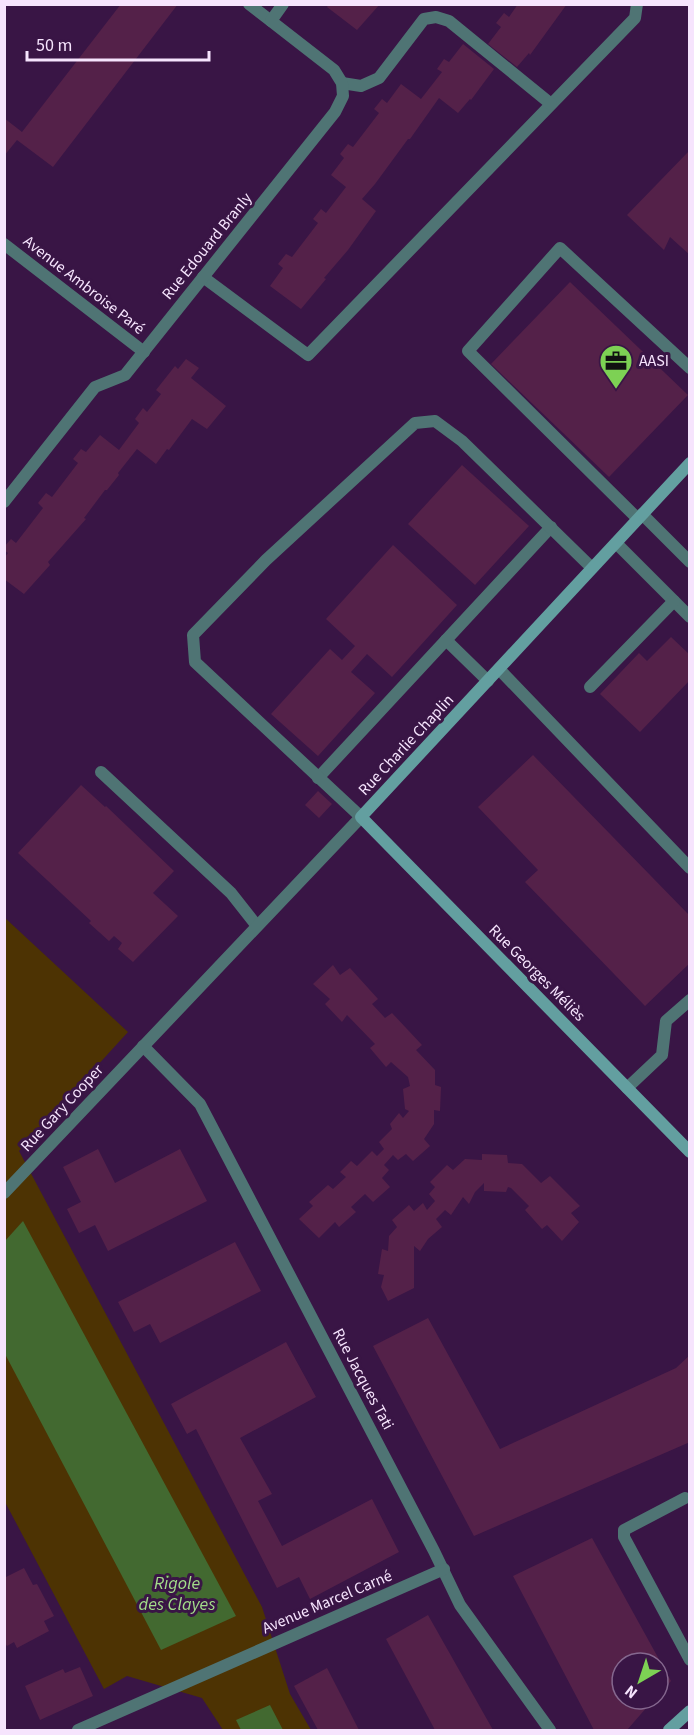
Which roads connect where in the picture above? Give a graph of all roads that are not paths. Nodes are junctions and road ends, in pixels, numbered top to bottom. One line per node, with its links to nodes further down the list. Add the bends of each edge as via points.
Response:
1 (249, 4): 4 (street)
2 (283, 4): 4 (street)
3 (637, 4): 6 (street, via 634,18)
4 (271, 21): 5 (street, via 334,70)
5 (342, 83): 6 (street, via 361,86 379,78 424,19 436,17 449,21); 8 (street, Rue Edouard Branly, via 343,96 335,112)
6 (551, 104): 8 (street, via 308,355)
7 (4, 244): 9 (street, Avenue Ambroise Paré)
8 (203, 277): 9 (street, Rue Edouard Branly)
9 (144, 352): 12 (street, Rue Edouard Branly, via 125,375 95,387)
10 (690, 368): 13 (street, via 560,248 468,351)
11 (690, 463): 13 (street, Rue Charlie Chaplin)
12 (4, 502)
13 (640, 517): 15 (street, Rue Charlie Chaplin); 16 (street)
14 (551, 527): 17 (street); 20 (street); 25 (street, via 462,441 435,421 415,423 266,560 193,636 195,662)
15 (616, 543): 17 (street, Rue Charlie Chaplin); 18 (street)
16 (690, 562)
17 (592, 568): 21 (street, Rue Charlie Chaplin)
18 (674, 601): 19 (street); 23 (street)
19 (690, 617)
20 (446, 640): 22 (street); 25 (street)
21 (499, 669): 22 (street, Rue Charlie Chaplin); 27 (street)
22 (488, 681): 26 (street, Rue Charlie Chaplin)
23 (590, 687)
24 (101, 772): 28 (street, via 231,893)
25 (318, 778): 26 (street)
26 (361, 818): 28 (street, Rue Charlie Chaplin); 31 (street, Rue Georges Méliès)
27 (690, 868)
28 (257, 926): 30 (street, Rue Charlie Chaplin)
29 (690, 1000): 31 (street, via 666,1021 662,1055)
30 (143, 1046): 33 (street, Rue Gary Cooper); 35 (street, Rue Jacques Tati, via 200,1104)
31 (627, 1088): 32 (street, Rue Georges Méliès)
32 (690, 1152)
33 (4, 1193)
34 (685, 1498): 36 (street, via 624,1530 624,1537)
35 (444, 1569): 38 (street, Avenue Marcel Carné); 39 (street, Rue Jacques Tati, via 460,1605)
36 (690, 1660)
37 (690, 1711): 40 (street)
38 (78, 1731)
39 (550, 1731)
40 (669, 1731)

